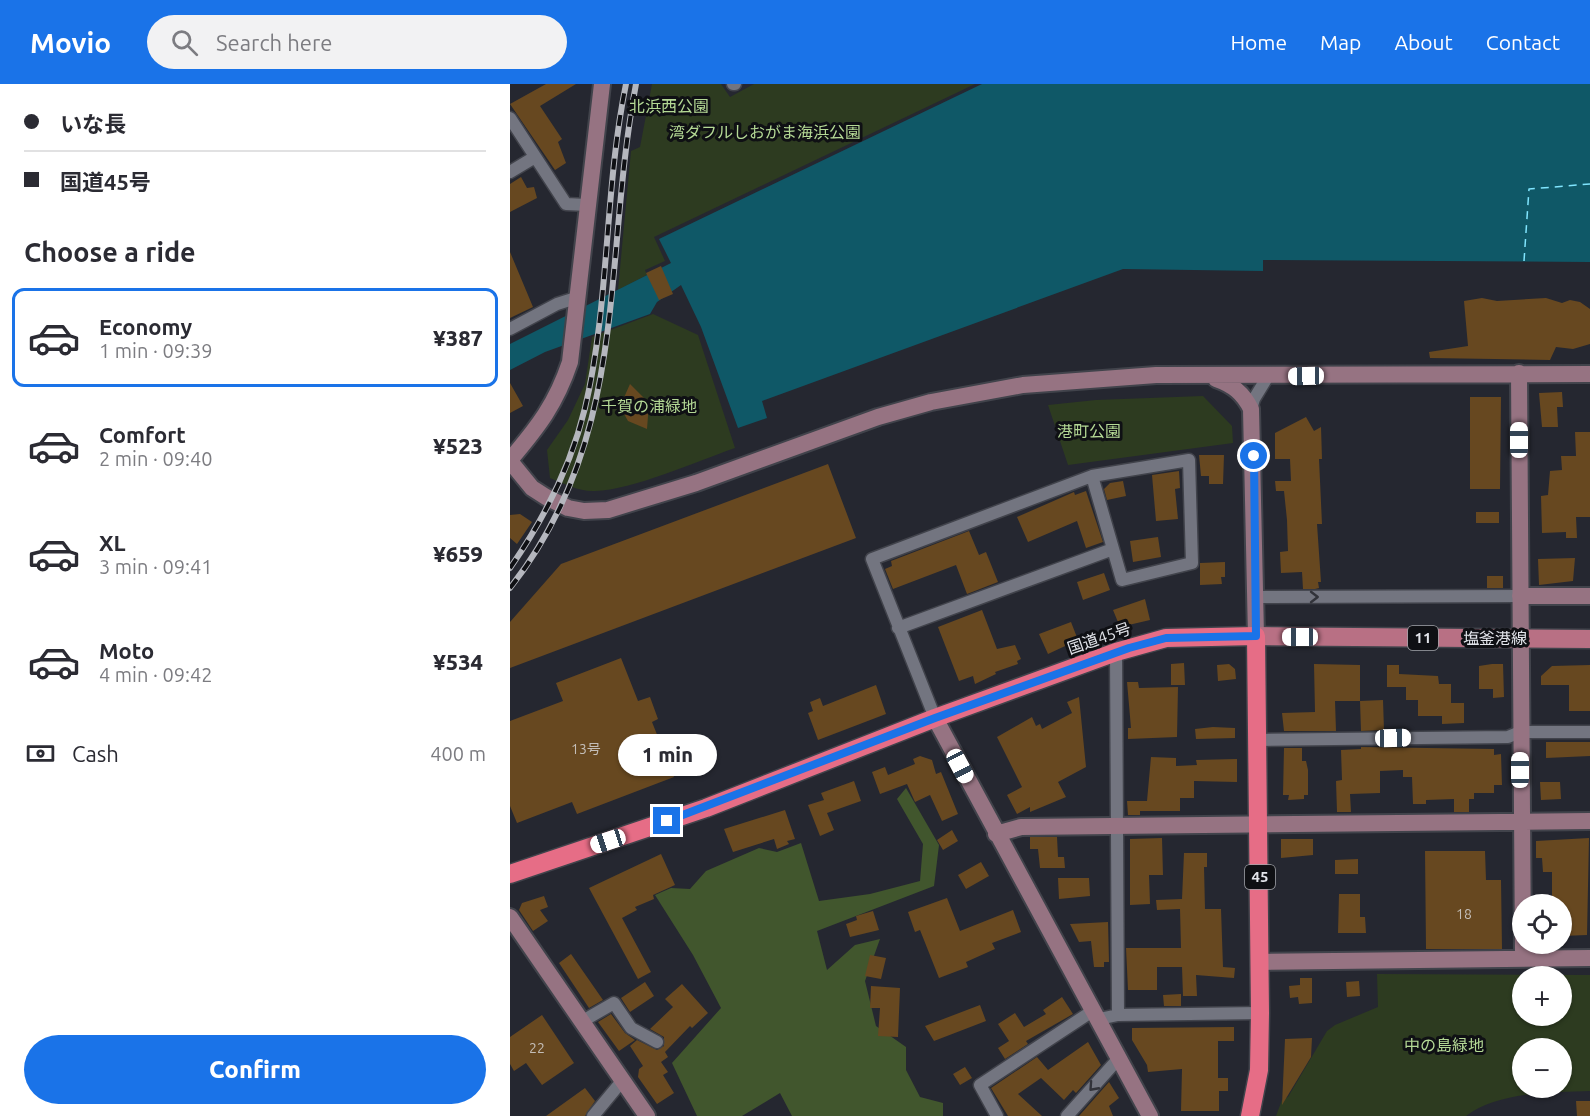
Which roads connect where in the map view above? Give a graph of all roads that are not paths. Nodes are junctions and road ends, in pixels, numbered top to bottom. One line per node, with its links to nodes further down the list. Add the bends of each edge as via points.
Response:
1 (602, 84): 5 (street)
2 (510, 118): 3 (street)
3 (535, 157): 4 (street); 5 (street, via 566,204)
4 (510, 172)
5 (587, 205): 6 (street)
6 (578, 302): 7 (street, via 557,304); 13 (street, via 573,345 553,405 542,424)
7 (510, 329)
8 (1519, 374): 9 (street); 11 (street); 16 (street)
9 (1590, 374)
10 (1207, 376): 11 (street); 12 (street, via 1236,388); 13 (street, via 1066,381 931,402 608,510 568,508 546,497 532,488)
11 (1268, 376): 12 (street)
12 (1251, 409): 18 (street)
13 (510, 460)
14 (1092, 476): 15 (street); 15 (street, via 1190,460 1192,563 1122,580); 19 (street, via 872,559)
15 (1113, 549): 19 (street)
16 (1520, 596): 17 (street); 18 (street, one-way to 16); 21 (street)
17 (1590, 596)
18 (1256, 597): 20 (street)
19 (898, 628): 24 (street)
20 (1256, 636): 21 (main road, 塩釜港線 / 11); 23 (highway, 国道45号, via 1166,638); 27 (highway, 45)
21 (1520, 638): 22 (main road, 塩釜港線 / 11); 25 (street)
22 (1590, 639)
23 (1116, 652): 24 (highway, 国道45号); 31 (street)
24 (935, 718): 32 (street); 33 (highway, 国道45号, via 706,808)
25 (1520, 732): 26 (street); 27 (street, via 1508,736); 28 (street)
26 (1590, 732)
27 (1259, 740): 30 (highway, 45)
28 (1520, 821): 29 (street); 30 (street); 35 (street)
29 (1590, 821)
30 (1260, 824): 31 (street); 37 (highway, 45)
31 (1117, 826): 32 (street, via 1021,827); 40 (street)
32 (996, 834): 39 (street)
33 (510, 874)
34 (510, 917): 41 (street)
35 (1522, 958): 36 (street); 37 (street)
36 (1590, 958)
37 (1259, 962): 38 (highway, 45)
38 (1260, 1013): 40 (street); 50 (highway, 45, via 1259,1070)
39 (1097, 1014): 40 (street); 43 (street); 47 (street, via 980,1085)
40 (1118, 1015)
41 (581, 1022): 42 (street, via 614,1003 631,1028); 44 (street)
42 (657, 1042)
43 (1119, 1058): 48 (street, one-way to 48); 49 (street)
44 (622, 1081): 45 (street); 46 (street)
45 (593, 1116)
46 (647, 1116)
47 (997, 1116)
48 (1067, 1116)
49 (1150, 1116)
50 (1250, 1116)

